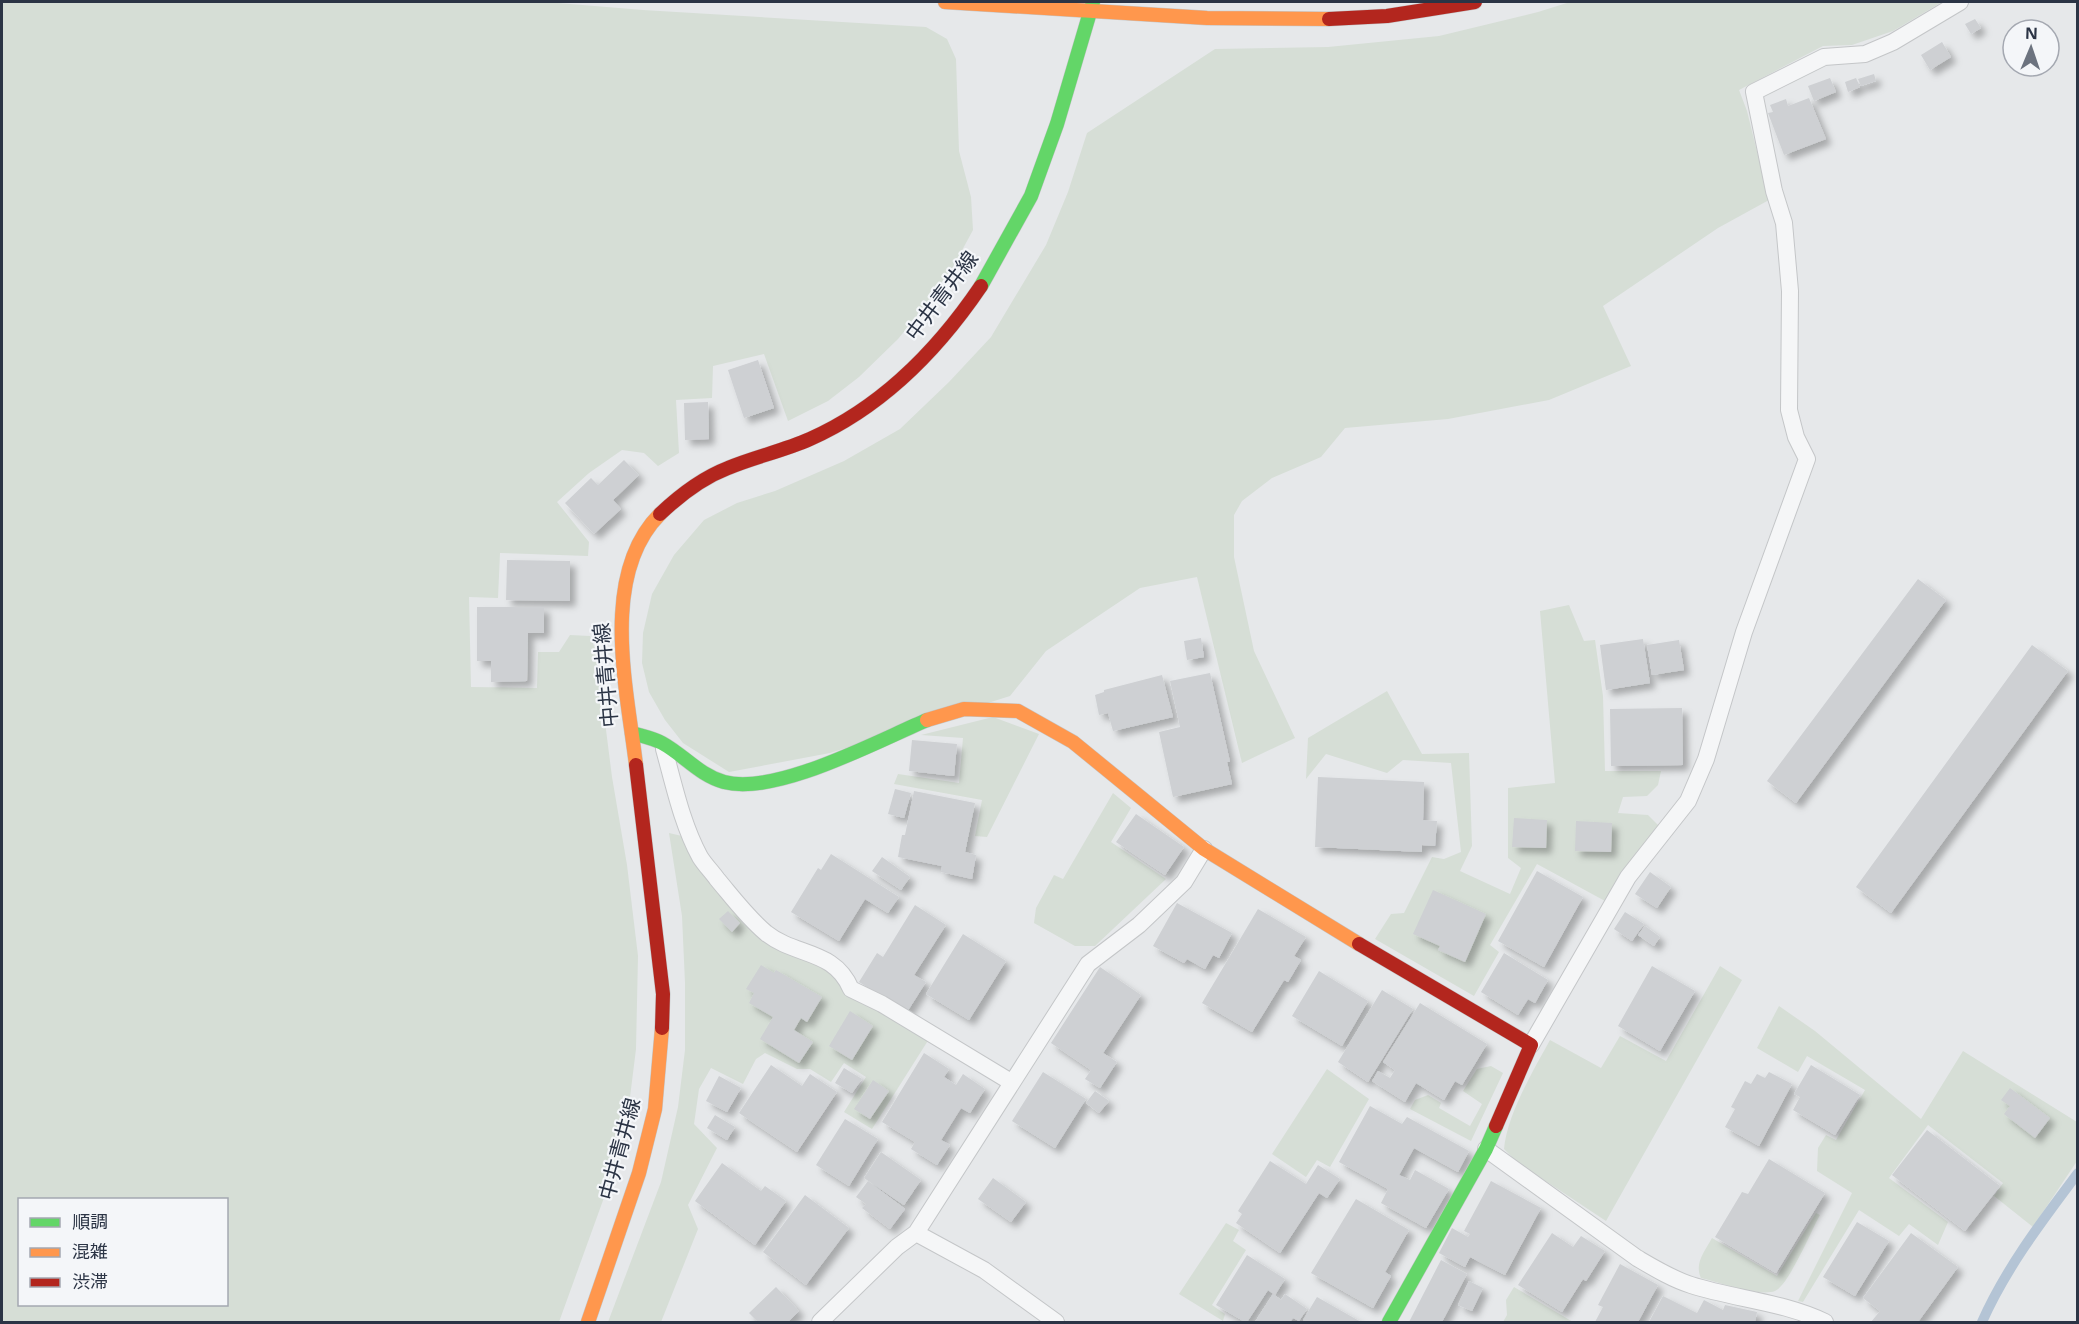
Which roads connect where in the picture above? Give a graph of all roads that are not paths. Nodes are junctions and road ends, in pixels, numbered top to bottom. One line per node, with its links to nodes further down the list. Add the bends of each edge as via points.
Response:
1 (945, 2): 4 (street)
2 (1475, 2): 4 (street, via 1329,19 1257,20)
3 (1960, 2): 8 (lane, via 1893,42 1865,54 1824,57 1754,92 1784,223 1790,291 1789,410 1807,459 1744,632 1706,759 1688,801 1628,877)
4 (1092, 6): 5 (street, 中井青井線, via 1060,117 1031,197 975,295 940,337 910,372 870,405 833,428 795,446 726,469 684,491 657,518 636,548 621,608)
5 (632, 733): 6 (street); 12 (street, 中井青井線, via 663,994 661,1046 655,1109)
6 (662, 743): 7 (street, via 697,770 724,782 759,783 798,776 933,717 964,709 1018,711 1072,742); 9 (lane, via 682,815 701,858 742,909 768,934 828,960 845,975 851,989)
7 (1204, 849): 8 (street); 9 (lane, via 1184,882 1139,926 1088,964)
8 (1531, 1045): 10 (street)
9 (1011, 1082): 11 (lane)
10 (1486, 1149): 15 (street); 16 (lane, via 1660,1272 1689,1285 1791,1309)
11 (916, 1233): 13 (lane); 14 (lane, via 984,1270)
12 (588, 1323)
13 (820, 1323)
14 (1056, 1323)
15 (1389, 1323)
16 (1825, 1323)

